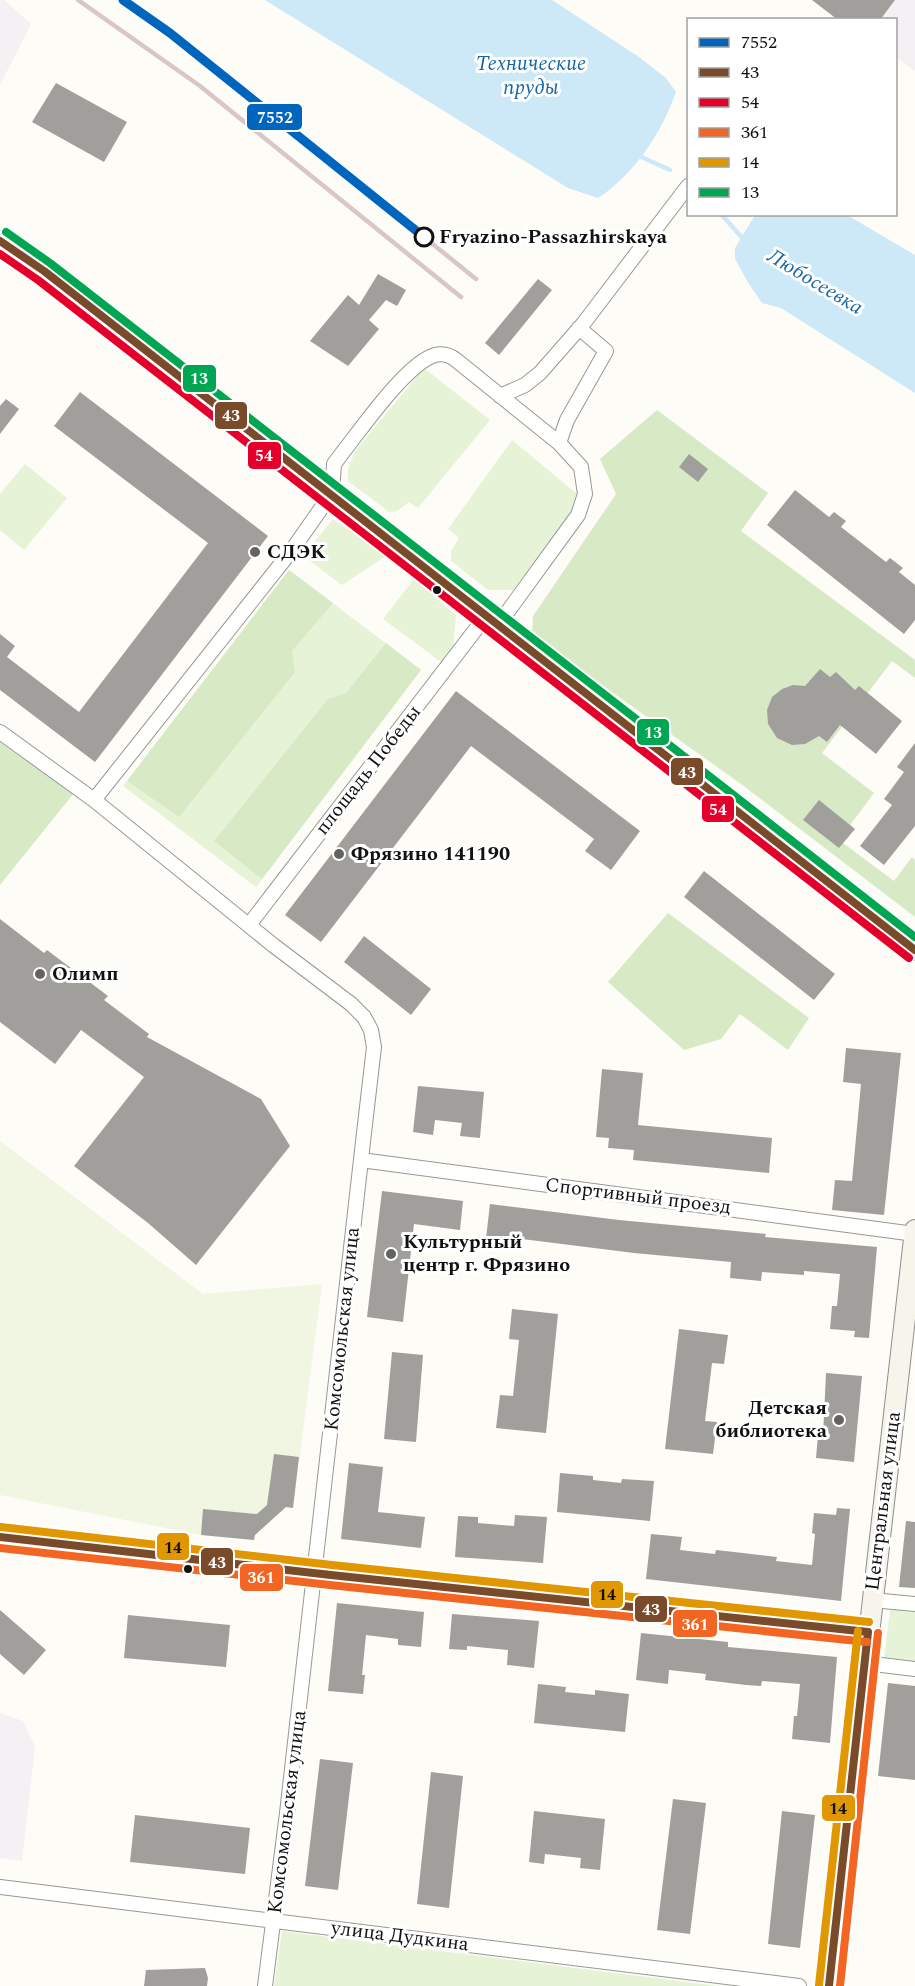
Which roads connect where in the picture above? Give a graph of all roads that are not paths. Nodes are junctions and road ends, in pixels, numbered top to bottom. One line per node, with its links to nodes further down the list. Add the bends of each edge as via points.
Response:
1 (687, 187): 3 (street)
2 (0, 242): 6 (street, via 45,271)
3 (579, 328): 4 (street, via 540,373); 5 (street, via 606,351 567,420)
4 (500, 396): 5 (street, площадь Победы); 6 (street, площадь Победы, via 451,356 424,359 369,418 334,464)
5 (559, 443): 7 (street, площадь Победы, via 581,467 585,494 578,515)
6 (332, 493): 7 (street); 9 (street, via 292,550)
7 (492, 621): 10 (street, площадь Победы); 11 (street)
8 (0, 732): 9 (street, Комсомольская улица)
9 (94, 800): 10 (street, Комсомольская улица)
10 (249, 925): 12 (street, Комсомольская улица, via 351,1004 368,1024 374,1047)
11 (915, 950)
12 (361, 1160): 13 (street, Спортивный проезд); 15 (street, Комсомольская улица)
13 (915, 1232): 16 (street, Центральная улица)
14 (0, 1537): 15 (street)
15 (314, 1573): 18 (street); 22 (street, Комсомольская улица)
16 (872, 1599): 17 (street); 18 (street, Центральная улица)
17 (915, 1604)
18 (868, 1632): 19 (street, Центральная улица)
19 (865, 1663): 20 (street); 25 (street, Центральная улица)
20 (915, 1669)
21 (0, 1887): 22 (street, улица Дудкина)
22 (274, 1921): 23 (street, Комсомольская улица); 24 (street, улица Дудкина)
23 (265, 1986)
24 (799, 1986)
25 (829, 1986)

